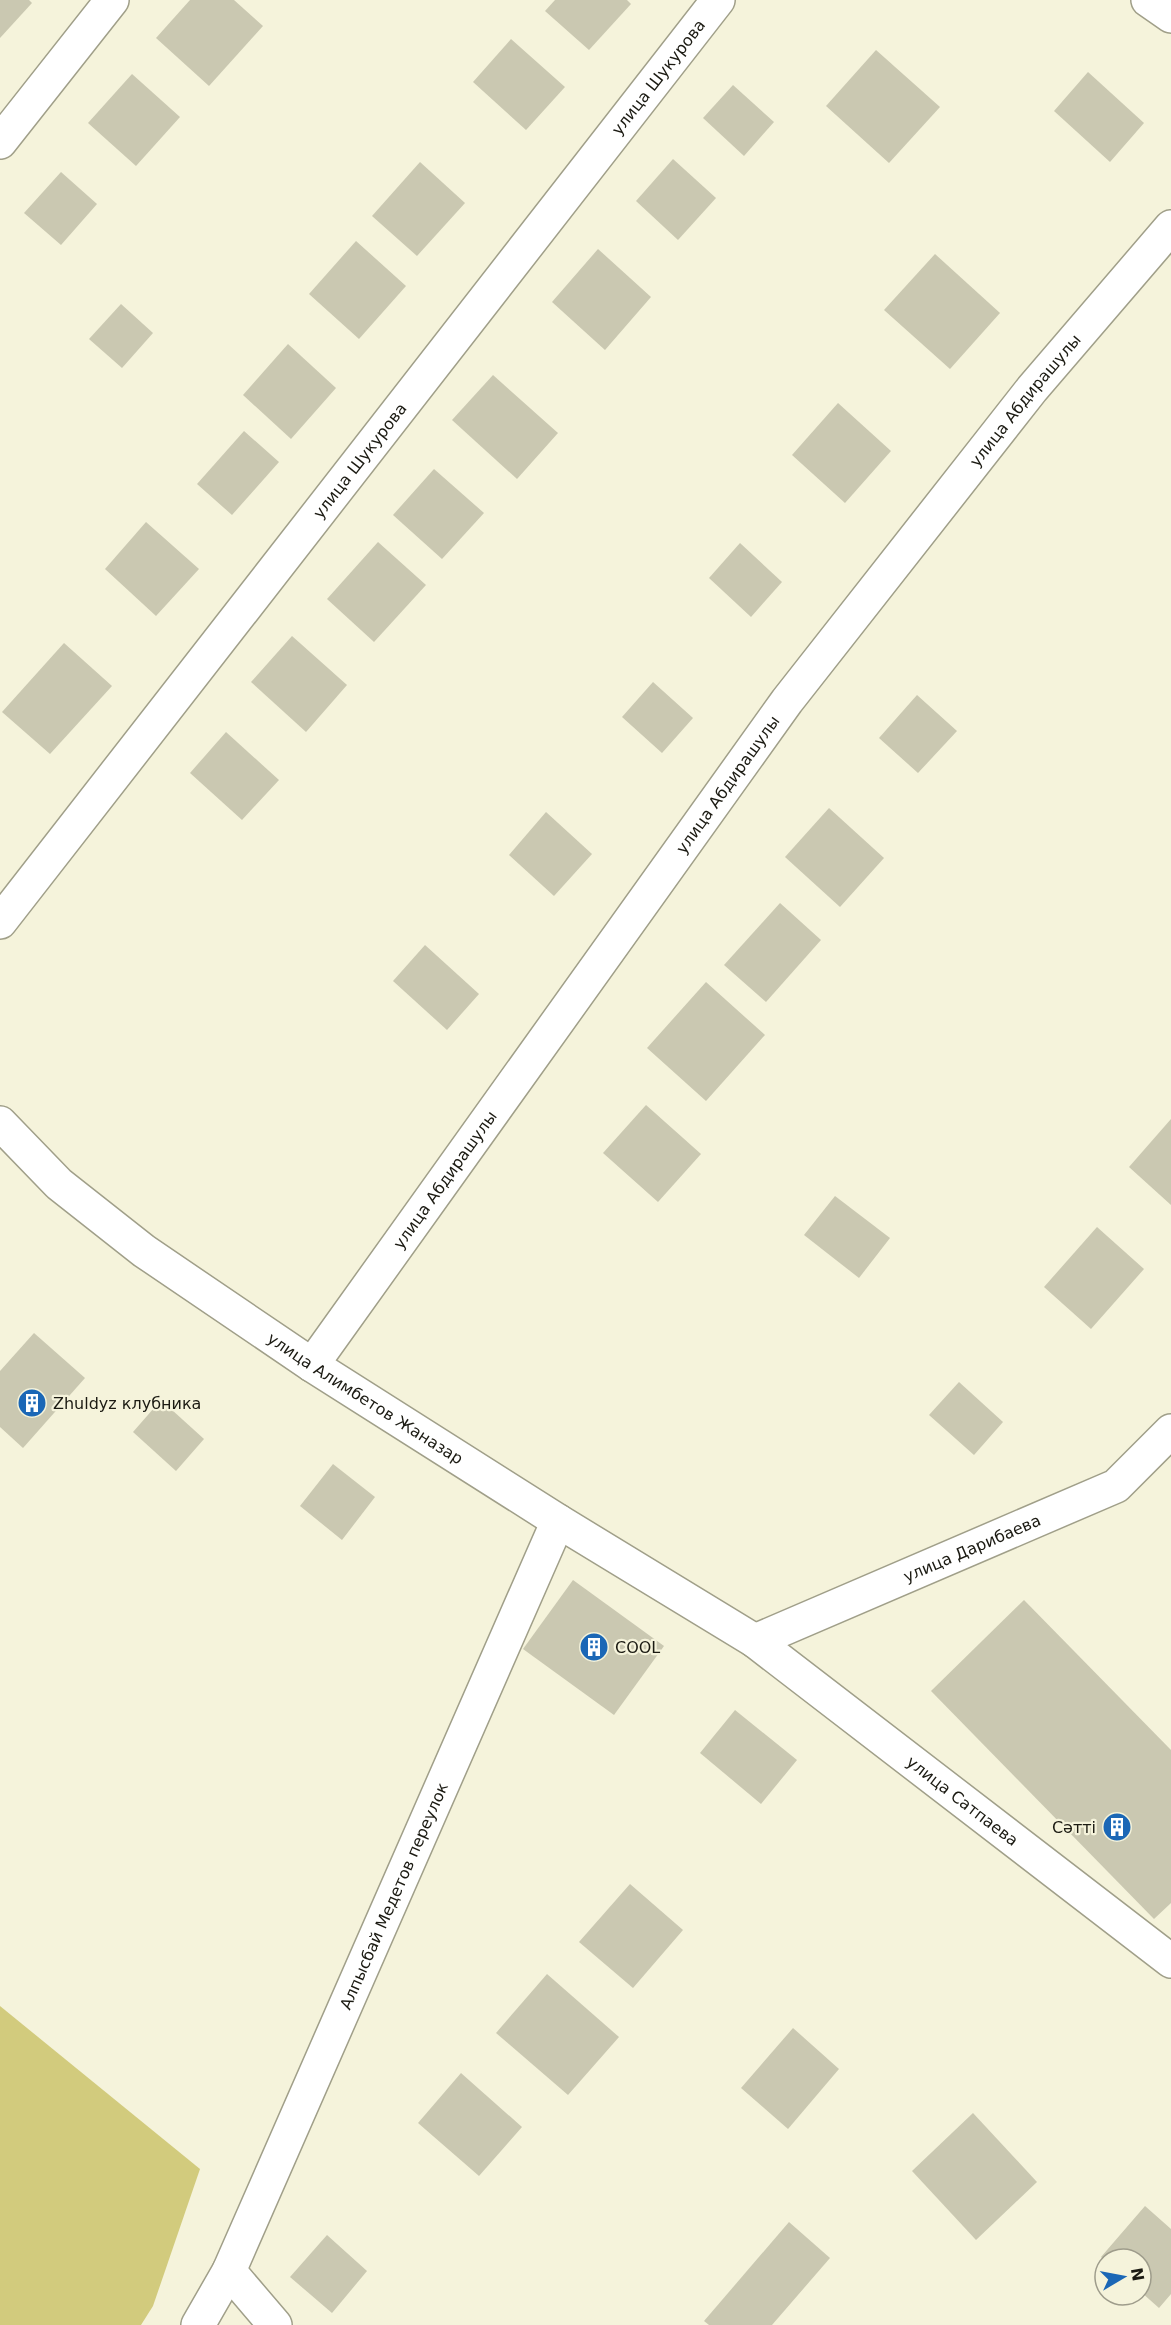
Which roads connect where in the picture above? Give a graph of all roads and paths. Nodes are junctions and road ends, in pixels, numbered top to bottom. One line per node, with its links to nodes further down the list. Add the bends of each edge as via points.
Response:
1 (112, 0): 5 (street)
2 (718, 0): 7 (street, улица Шукурова)
3 (1148, 0): 4 (street)
4 (1171, 16)
5 (0, 142)
6 (1171, 226): 9 (street, улица Абдирашулы, via 1032,389 787,701)
7 (0, 921)
8 (0, 1123): 9 (street, улица Алимбетов Жаназар, via 59,1184 144,1251)
9 (312, 1365): 11 (street, улица Алимбетов Жаназар)
10 (1171, 1431): 12 (street, улица Дарибаева, via 1116,1486)
11 (558, 1521): 12 (street, улица Алимбетов Жаназар); 14 (street, Алпысбай Медетов переулок)
12 (755, 1641): 13 (street, улица Сатпаева)
13 (1171, 1961)
14 (229, 2271): 15 (street, Алпысбай Медетов переулок); 16 (street)
15 (198, 2325)
16 (275, 2325)

